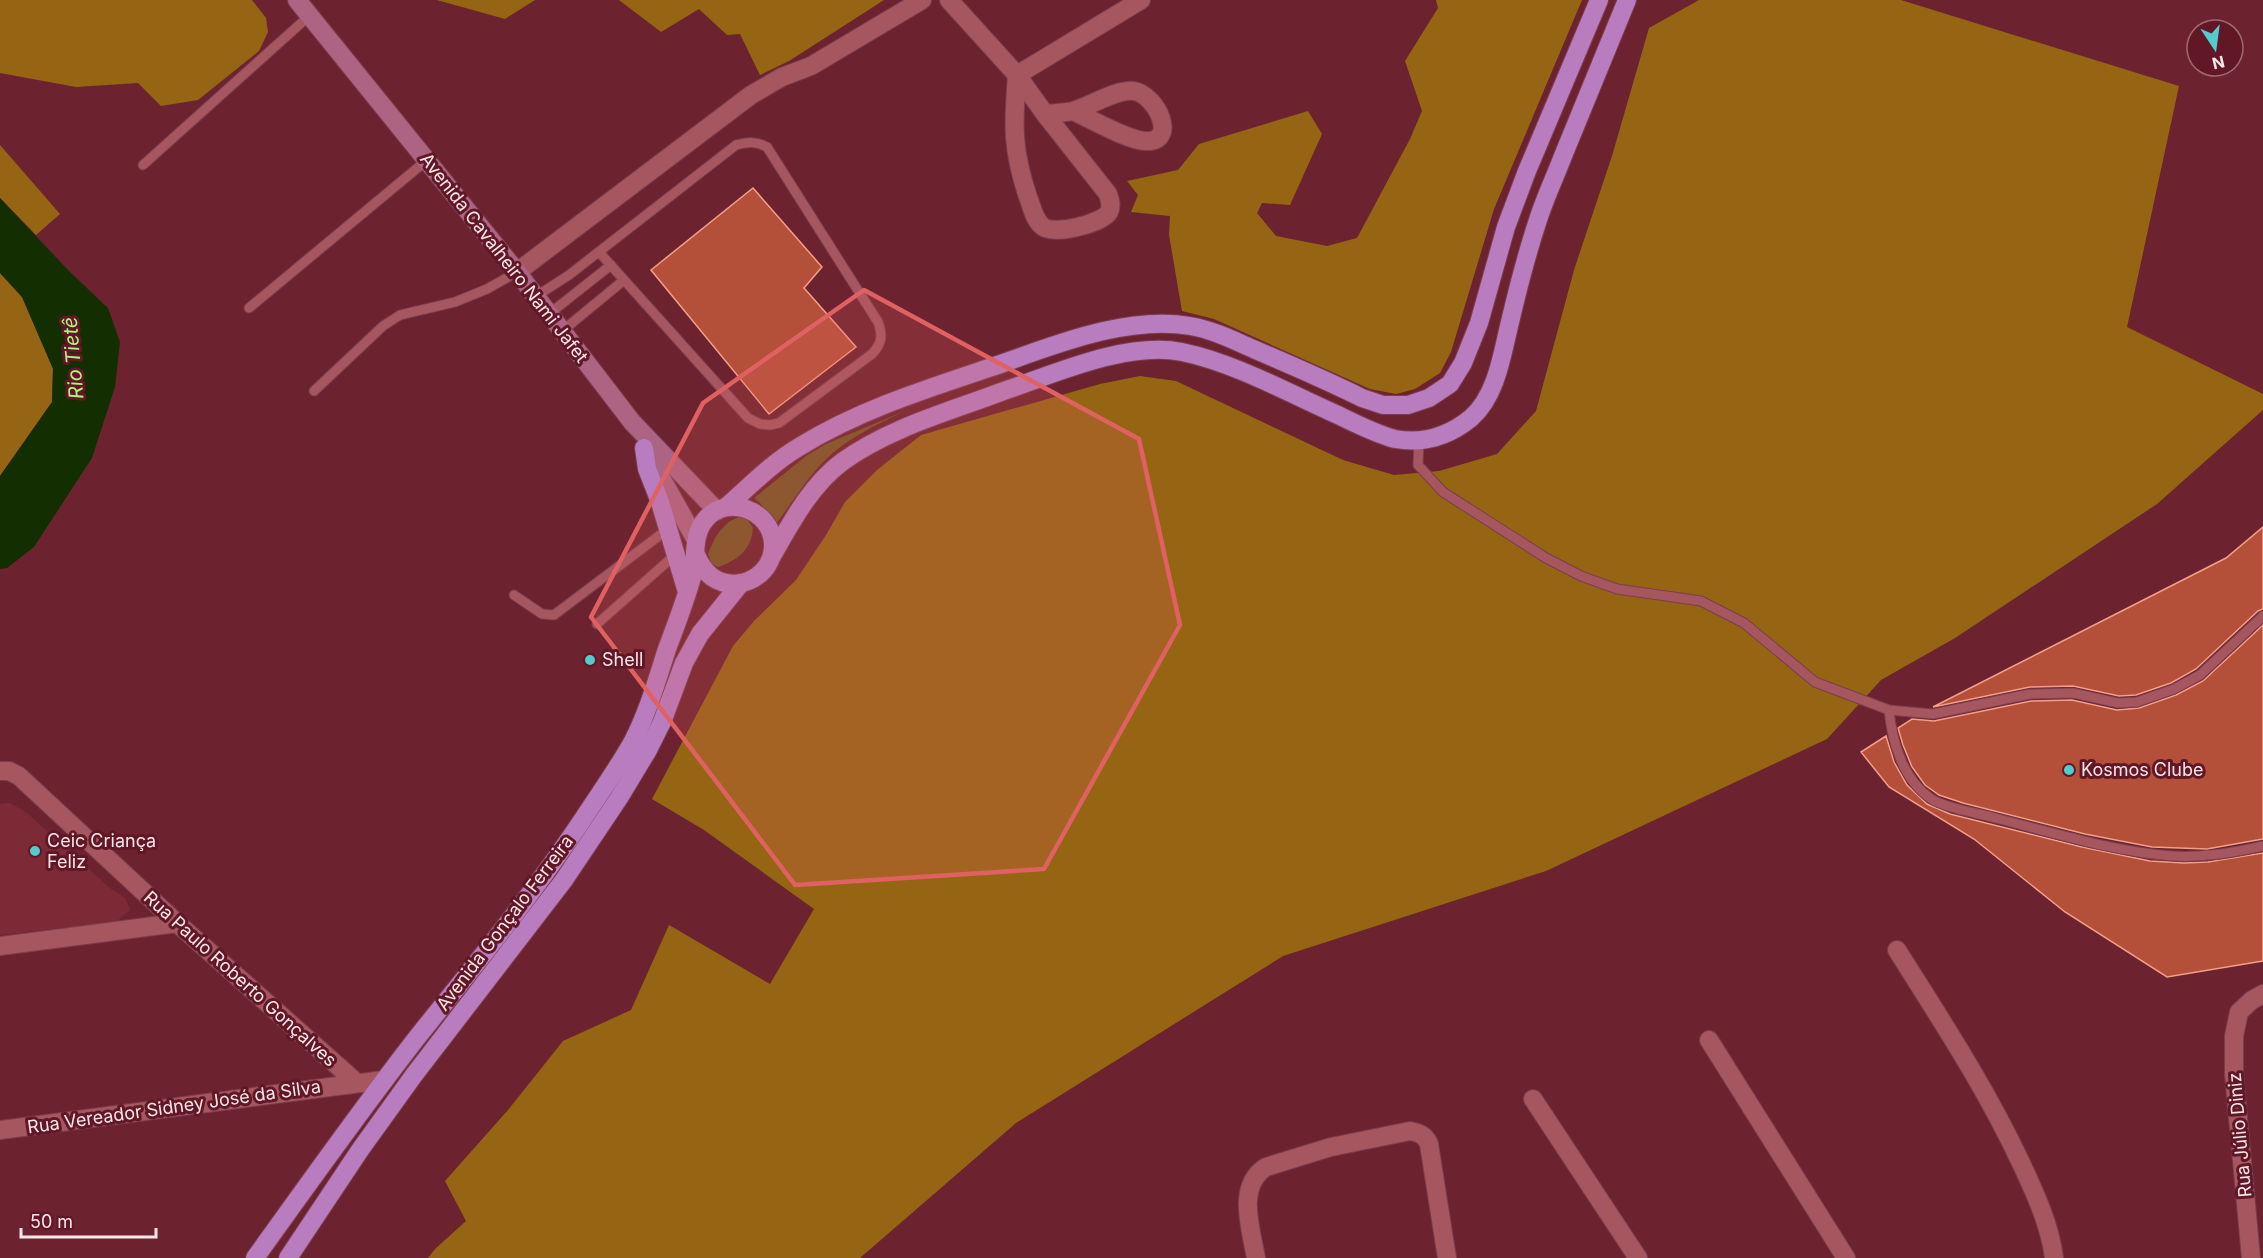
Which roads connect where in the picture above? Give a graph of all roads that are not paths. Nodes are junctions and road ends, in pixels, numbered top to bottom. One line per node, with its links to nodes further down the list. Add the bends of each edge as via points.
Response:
1 (297, 0): 7 (main road, Avenida Cavalheiro Nami Jafet)
2 (922, 0): 15 (street, via 812,66 751,95)
3 (949, 0): 8 (street)
4 (1141, 0): 8 (street)
5 (1599, 0): 25 (highway, via 1506,227 1479,323 1463,363 1450,384 1429,398 1408,405 1383,405 1222,335 1191,326 1139,325 1052,346 888,402 800,446)
6 (1627, 0): 23 (highway, via 1538,220 1489,394 1474,416 1455,431)
7 (309, 16): 11 (main road, Avenida Cavalheiro Nami Jafet); 12 (lane)
8 (1017, 75): 10 (street); 10 (street, via 1013,120 1017,165 1040,225 1057,232 1104,217 1110,210 1108,194)
9 (1073, 111): 10 (street)
10 (1045, 114)
11 (427, 159): 15 (main road, Avenida Cavalheiro Nami Jafet); 18 (lane)
12 (143, 165)
13 (599, 252): 14 (lane); 16 (lane, via 736,145 759,142 767,147 878,322 880,345 779,423 760,424 748,418 726,395); 17 (lane)
14 (611, 265): 16 (lane); 19 (lane)
15 (517, 272): 17 (main road, Avenida Cavalheiro Nami Jafet); 21 (lane, via 487,290 455,302 399,315)
16 (624, 280): 20 (lane)
17 (535, 297): 19 (main road, Avenida Cavalheiro Nami Jafet)
18 (249, 308)
19 (549, 315): 20 (main road, Avenida Cavalheiro Nami Jafet)
20 (561, 332): 22 (main road, Avenida Cavalheiro Nami Jafet)
21 (314, 392)
22 (632, 422): 24 (main road); 25 (main road, Avenida Cavalheiro Nami Jafet)
23 (1419, 440): 29 (highway, via 1396,439 1368,429 1222,364 1180,352 1140,351 1071,368 914,423 872,444 841,463 821,483 799,508); 35 (lane, via 1418,465 1443,492 1546,558 1617,589 1701,601 1744,623 1815,682)
24 (644, 448): 26 (highway, via 647,469); 27 (main road)
25 (721, 509): 27 (highway, via 699,528); 29 (highway, via 746,509 763,519 772,536)
26 (668, 529): 28 (highway); 32 (lane, via 554,615 542,614)
27 (696, 548): 30 (highway, via 703,568 713,578); 31 (highway, Avenida Gonçalo Ferreira)
28 (676, 554): 31 (highway); 34 (lane)
29 (771, 556): 30 (highway, via 759,575)
30 (741, 583): 48 (highway, Avenida Gonçalo Ferreira, via 700,634 648,750 613,807 564,880 360,1150)
31 (687, 593): 43 (highway, Avenida Gonçalo Ferreira, via 645,713 608,782 556,859)
32 (514, 594)
33 (2263, 616): 35 (lane, via 2200,675 2137,702 2118,703 2073,693 2030,694 1933,714)
34 (597, 624)
35 (1889, 710): 37 (lane, via 1907,773 1931,799 2114,847 2172,856 2205,856)
36 (0, 771): 38 (street, Rua Paulo Roberto Gonçalves, via 15,772)
37 (2263, 846)
38 (177, 923): 39 (street); 44 (street, Rua Paulo Roberto Gonçalves)
39 (0, 946)
40 (1897, 950): 53 (street, via 1968,1061 2006,1131 2036,1195)
41 (2263, 994): 54 (street, Rua Júlio Diniz, via 2239,1012 2234,1036)
42 (1709, 1040): 52 (street)
43 (384, 1080): 44 (street, Rua Vereador Sidney José da Silva); 47 (highway, Avenida Gonçalo Ferreira)
44 (357, 1083): 46 (street, Rua Vereador Sidney José da Silva)
45 (1533, 1100): 51 (street)
46 (0, 1130)
47 (255, 1258)
48 (288, 1258)
49 (1256, 1258): 50 (street, via 1248,1206 1256,1173 1330,1148 1400,1132 1420,1133 1429,1144)
50 (1447, 1258)
51 (1638, 1258)
52 (1846, 1258)
53 (2054, 1258)
54 (2251, 1258)

